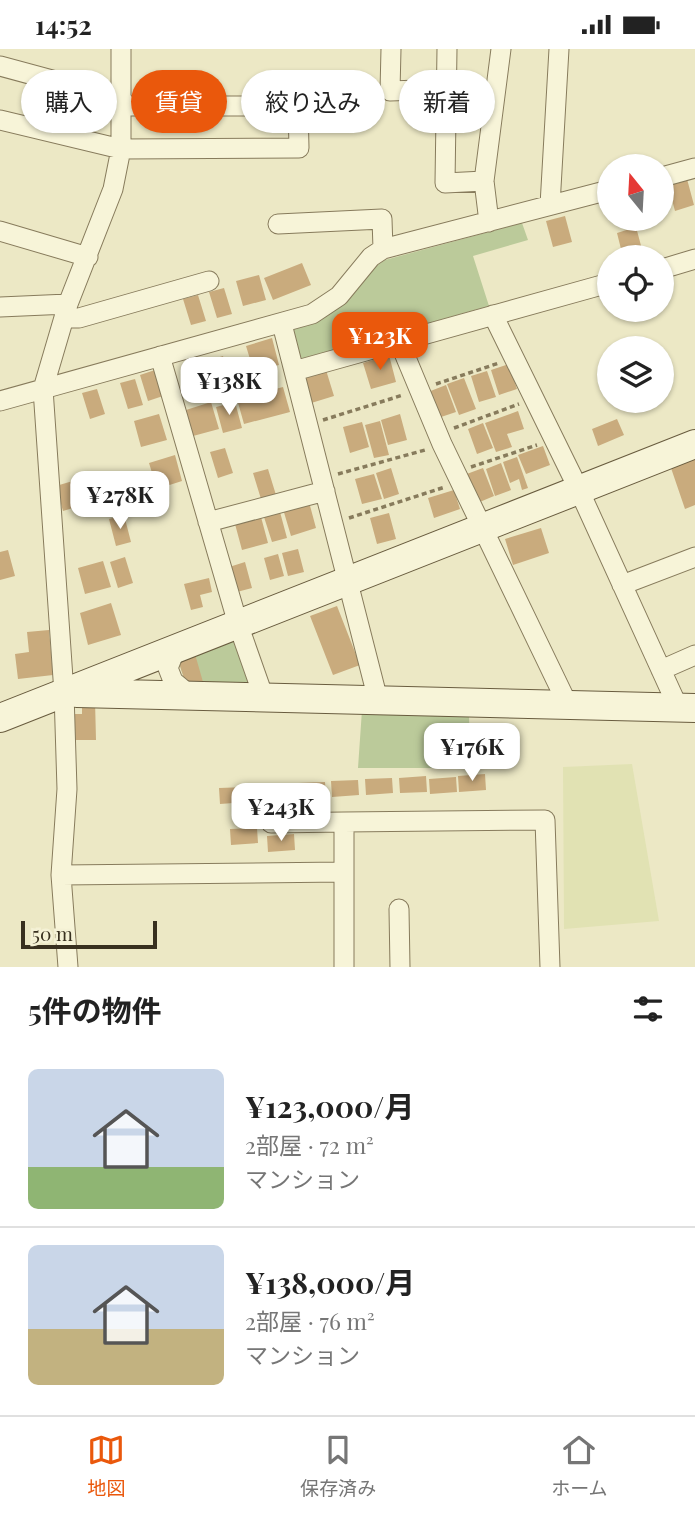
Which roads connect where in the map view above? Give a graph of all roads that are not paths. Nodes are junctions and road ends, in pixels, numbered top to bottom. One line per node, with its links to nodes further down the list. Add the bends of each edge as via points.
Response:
1 (121, 49): 9 (street)
2 (391, 49): 8 (street, via 390,91)
3 (447, 49): 7 (street)
4 (501, 49): 15 (street)
5 (559, 49): 17 (street)
6 (0, 66): 9 (street)
7 (447, 70)
8 (399, 91)
9 (122, 103): 12 (street); 12 (street, via 298,106 299,148)
10 (0, 120): 12 (street)
11 (446, 133): 15 (street, via 445,183)
12 (121, 149): 22 (street, via 113,190)
13 (695, 168): 14 (street)
14 (674, 174)
15 (484, 181): 18 (street)
16 (597, 193): 17 (street)
17 (550, 205): 18 (street)
18 (489, 222): 21 (street)
19 (278, 223): 21 (street, via 382,219)
20 (0, 231): 22 (street)
21 (383, 249): 30 (street, via 370,257 339,296 312,314)
22 (88, 257): 28 (street)
23 (695, 259): 24 (street)
24 (674, 265)
25 (209, 281): 28 (street, via 79,318)
26 (597, 286): 29 (street)
27 (0, 307): 28 (street)
28 (66, 311): 34 (street)
29 (493, 315): 31 (street); 38 (street)
30 (282, 324): 32 (street); 33 (street)
31 (399, 341): 33 (street); 40 (street)
32 (160, 356): 34 (street); 39 (street)
33 (294, 371): 37 (street)
34 (43, 389): 35 (street); 48 (street)
35 (0, 401)
36 (695, 444): 38 (street)
37 (324, 485): 39 (street); 42 (street)
38 (579, 490): 40 (street); 43 (street)
39 (208, 522): 44 (street)
40 (484, 527): 42 (street); 52 (street)
41 (695, 557): 43 (street)
42 (349, 580): 44 (street); 51 (street)
43 (622, 585): 47 (street)
44 (238, 624): 45 (street); 50 (street)
45 (176, 648): 48 (street); 49 (street, via 168,668 173,681)
46 (695, 655): 47 (street)
47 (661, 670): 53 (street)
48 (64, 693): 49 (street); 54 (street); 58 (street, via 67,789)
49 (191, 696): 50 (street)
50 (264, 698): 51 (street)
51 (378, 700): 52 (street)
52 (568, 705): 53 (street)
53 (686, 707)
54 (0, 717)
55 (271, 823): 56 (street)
56 (344, 823): 57 (street); 63 (street, via 545,820)
57 (342, 872): 58 (street); 61 (street)
58 (61, 876): 60 (street)
59 (399, 909): 62 (street)
60 (68, 967)
61 (344, 967)
62 (400, 967)
63 (550, 967)

